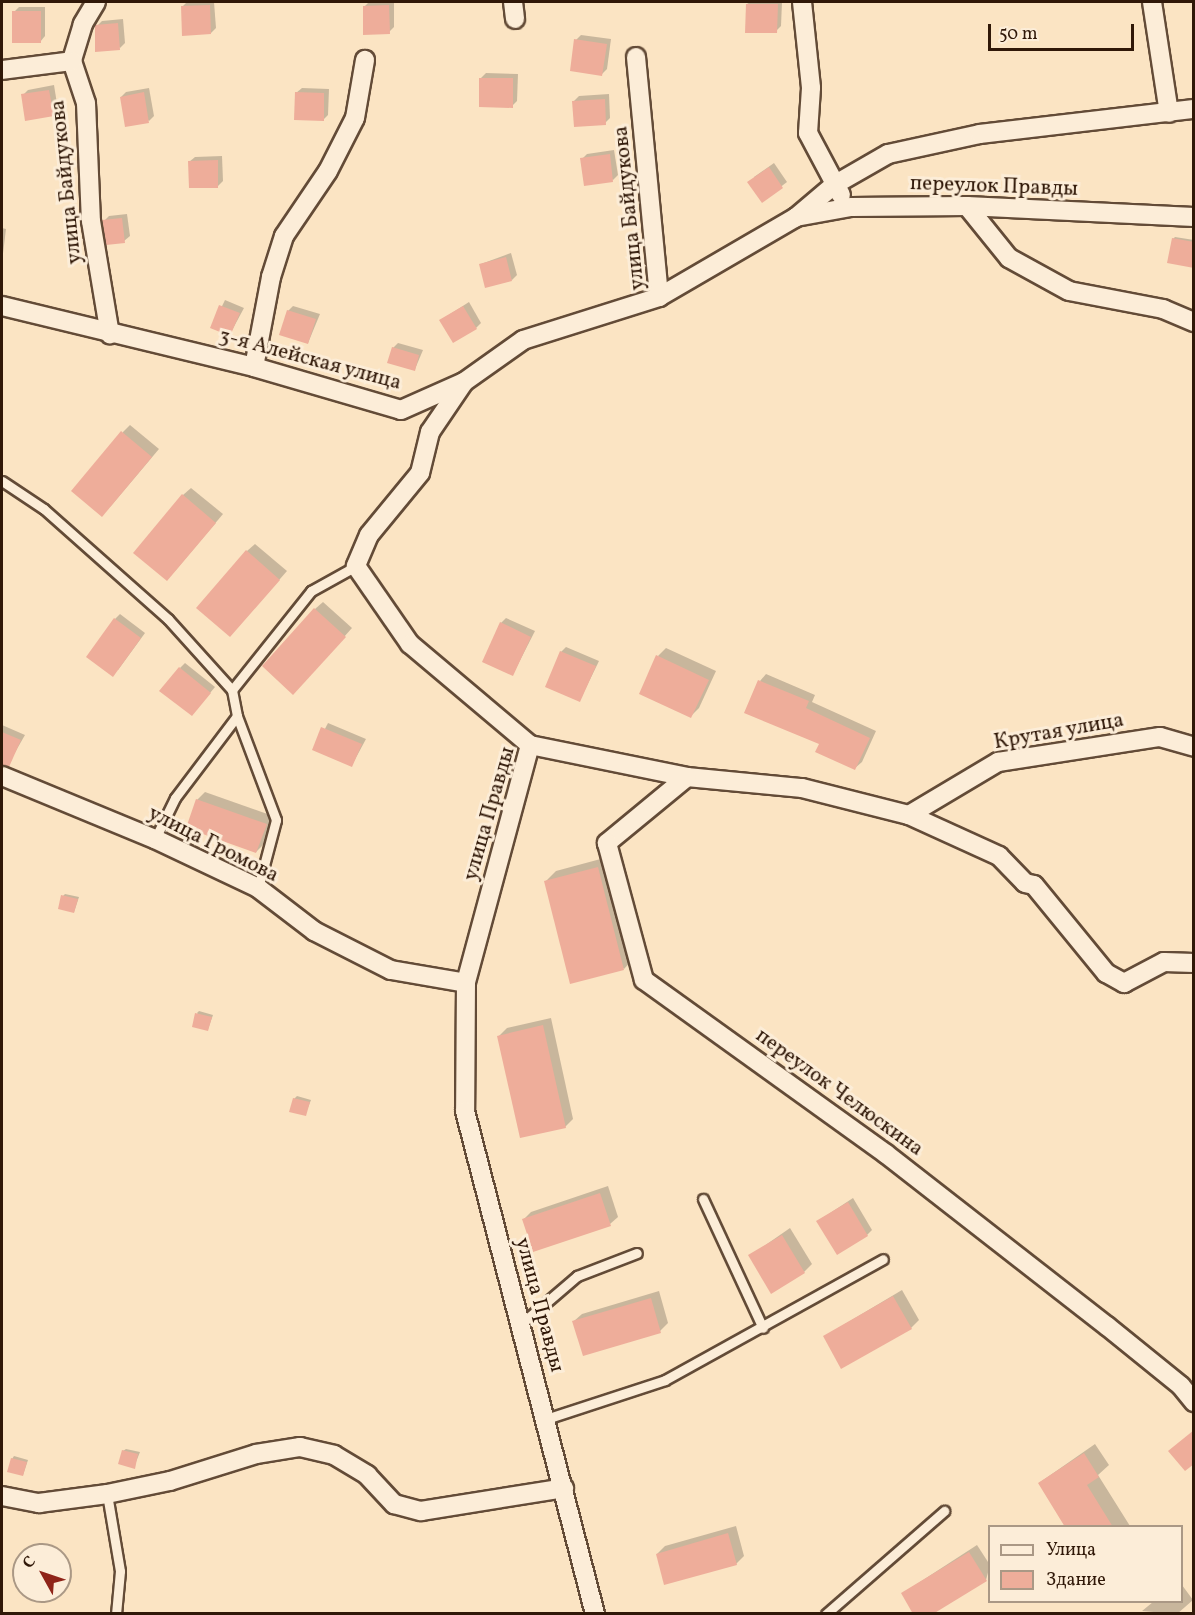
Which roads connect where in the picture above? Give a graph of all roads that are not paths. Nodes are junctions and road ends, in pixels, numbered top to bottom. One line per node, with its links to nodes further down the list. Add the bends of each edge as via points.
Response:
1 (96, 2): 6 (street, via 83,24)
2 (802, 2): 10 (street, via 811,88 808,133)
3 (1152, 2): 9 (street)
4 (636, 57): 15 (street, улица Байдукова)
5 (365, 60): 19 (street, via 355,118 328,171 284,236 271,277)
6 (72, 61): 7 (street); 18 (street, улица Байдукова, via 86,104 91,220)
7 (2, 70)
8 (1194, 109): 9 (street, улица Байдукова)
9 (1169, 113): 10 (street, улица Байдукова, via 980,134 888,154)
10 (834, 185): 12 (street); 14 (street, улица Байдукова)
11 (967, 206): 12 (street, переулок Правды); 13 (street, переулок Правды); 17 (street, via 1009,258 1069,291 1163,309)
12 (850, 207): 14 (street, переулок Правды)
13 (1194, 217)
14 (795, 218): 15 (street, улица Байдукова)
15 (658, 297): 20 (street, via 523,340)
16 (2, 306): 18 (street, 3-я Алейская улица)
17 (1194, 322)
18 (110, 334): 19 (street, 3-я Алейская улица)
19 (254, 368): 20 (street, 3-я Алейская улица, via 401,410)
20 (464, 382): 22 (street, via 430,432 420,474 369,535)
21 (2, 481): 23 (lane, via 44,509 168,619)
22 (356, 566): 23 (lane, via 311,591); 25 (street, via 410,644)
23 (232, 690): 24 (lane)
24 (237, 716): 30 (lane, via 175,798); 31 (lane, via 276,820)
25 (530, 745): 28 (street, улица Правды); 33 (street, улица Правды)
26 (1194, 747): 29 (street, Крутая улица, via 1160,737 998,762)
27 (2, 776): 30 (street, улица Громова)
28 (687, 777): 29 (street, улица Правды, via 802,788); 39 (street, переулок Челюскина, via 607,843 644,980 886,1154 1107,1326)
29 (909, 815): 32 (street, улица Правды, via 999,856 1025,883 1034,885 1106,973 1124,983 1164,962)
30 (155, 839): 31 (street, улица Громова)
31 (258, 888): 33 (street, улица Громова, via 314,931 391,970)
32 (1194, 963)
33 (466, 983): 37 (street, улица Правды, via 465,1111)
34 (703, 1199): 38 (lane)
35 (637, 1253): 37 (lane, via 577,1276)
36 (883, 1259): 38 (lane)
37 (521, 1324): 40 (street, улица Правды)
38 (763, 1328): 40 (lane, via 665,1380)
39 (1194, 1402)
40 (546, 1419): 41 (street, улица Правды)
41 (564, 1488): 42 (street, via 420,1511 394,1504 366,1475 334,1455 300,1447 256,1454 170,1481); 46 (street, улица Правды)
42 (107, 1494): 43 (street, via 39,1503); 45 (lane, via 120,1571)
43 (2, 1497)
44 (944, 1511): 47 (lane)
45 (116, 1614)
46 (595, 1614)
47 (826, 1614)

